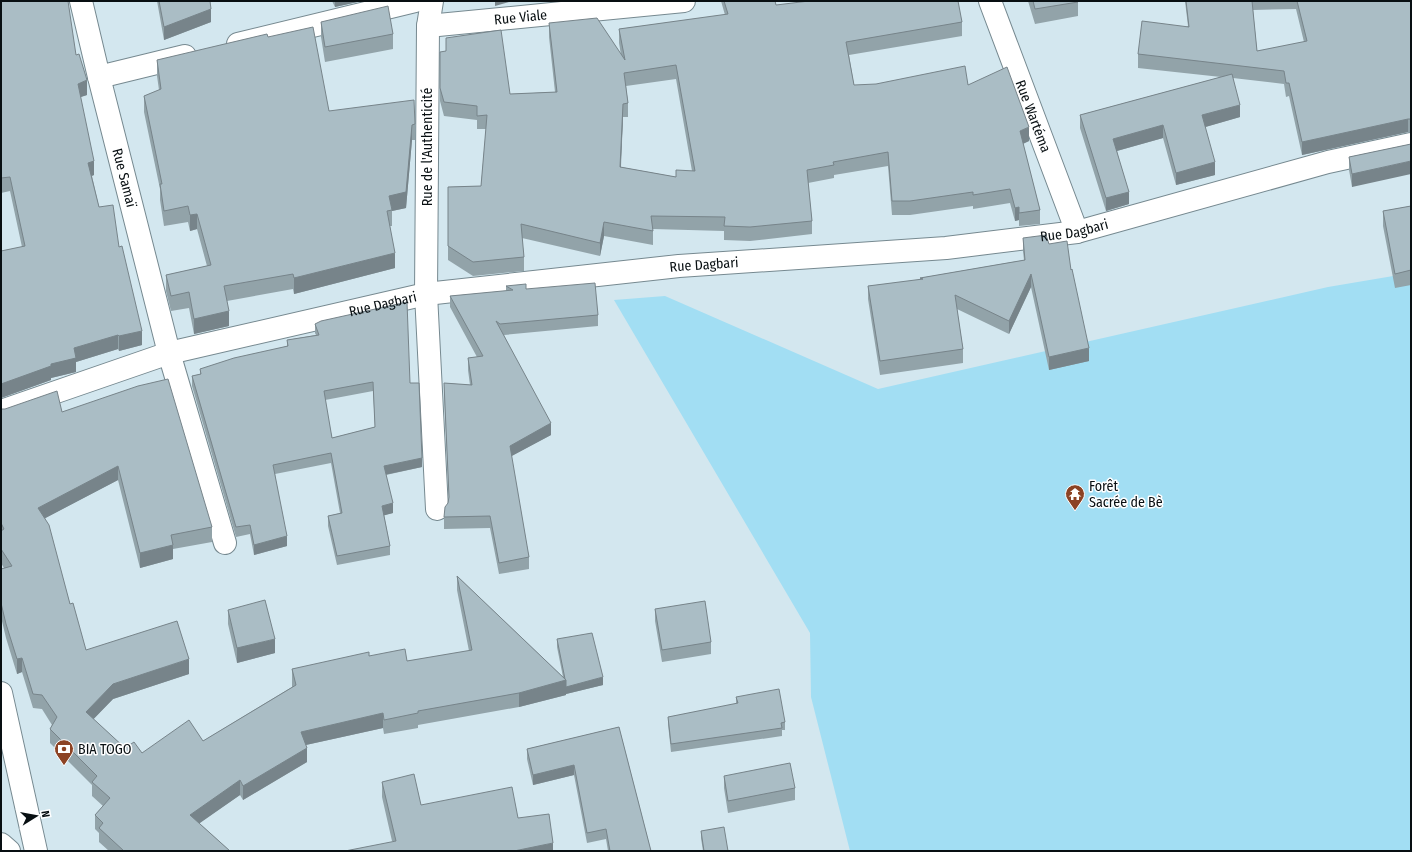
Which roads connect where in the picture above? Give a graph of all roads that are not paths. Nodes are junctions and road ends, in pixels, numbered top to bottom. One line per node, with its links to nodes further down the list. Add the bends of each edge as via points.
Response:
1 (81, 1): 7 (street, Rue Samaï)
2 (415, 1): 7 (street)
3 (432, 1): 6 (street, Rue de l'Authenticité)
4 (684, 1): 6 (street, Rue Viale)
5 (990, 1): 9 (street, Rue Wartéma)
6 (428, 26): 10 (street, Rue de l'Authenticité)
7 (99, 77): 11 (street, Rue Samaï)
8 (1411, 144): 9 (street, Rue Dagbari, via 1328,162)
9 (1077, 232): 10 (street, Rue Dagbari, via 946,248 679,266)
10 (426, 294): 11 (street, Rue Dagbari); 13 (street, Rue de l'Authenticité)
11 (169, 353): 12 (street, Rue Dagbari); 14 (street, Rue Samaï)
12 (1, 411)
13 (437, 508)
14 (225, 544)
15 (1, 693): 18 (street)
16 (1, 844): 17 (street)
17 (9, 851)
18 (36, 851)

